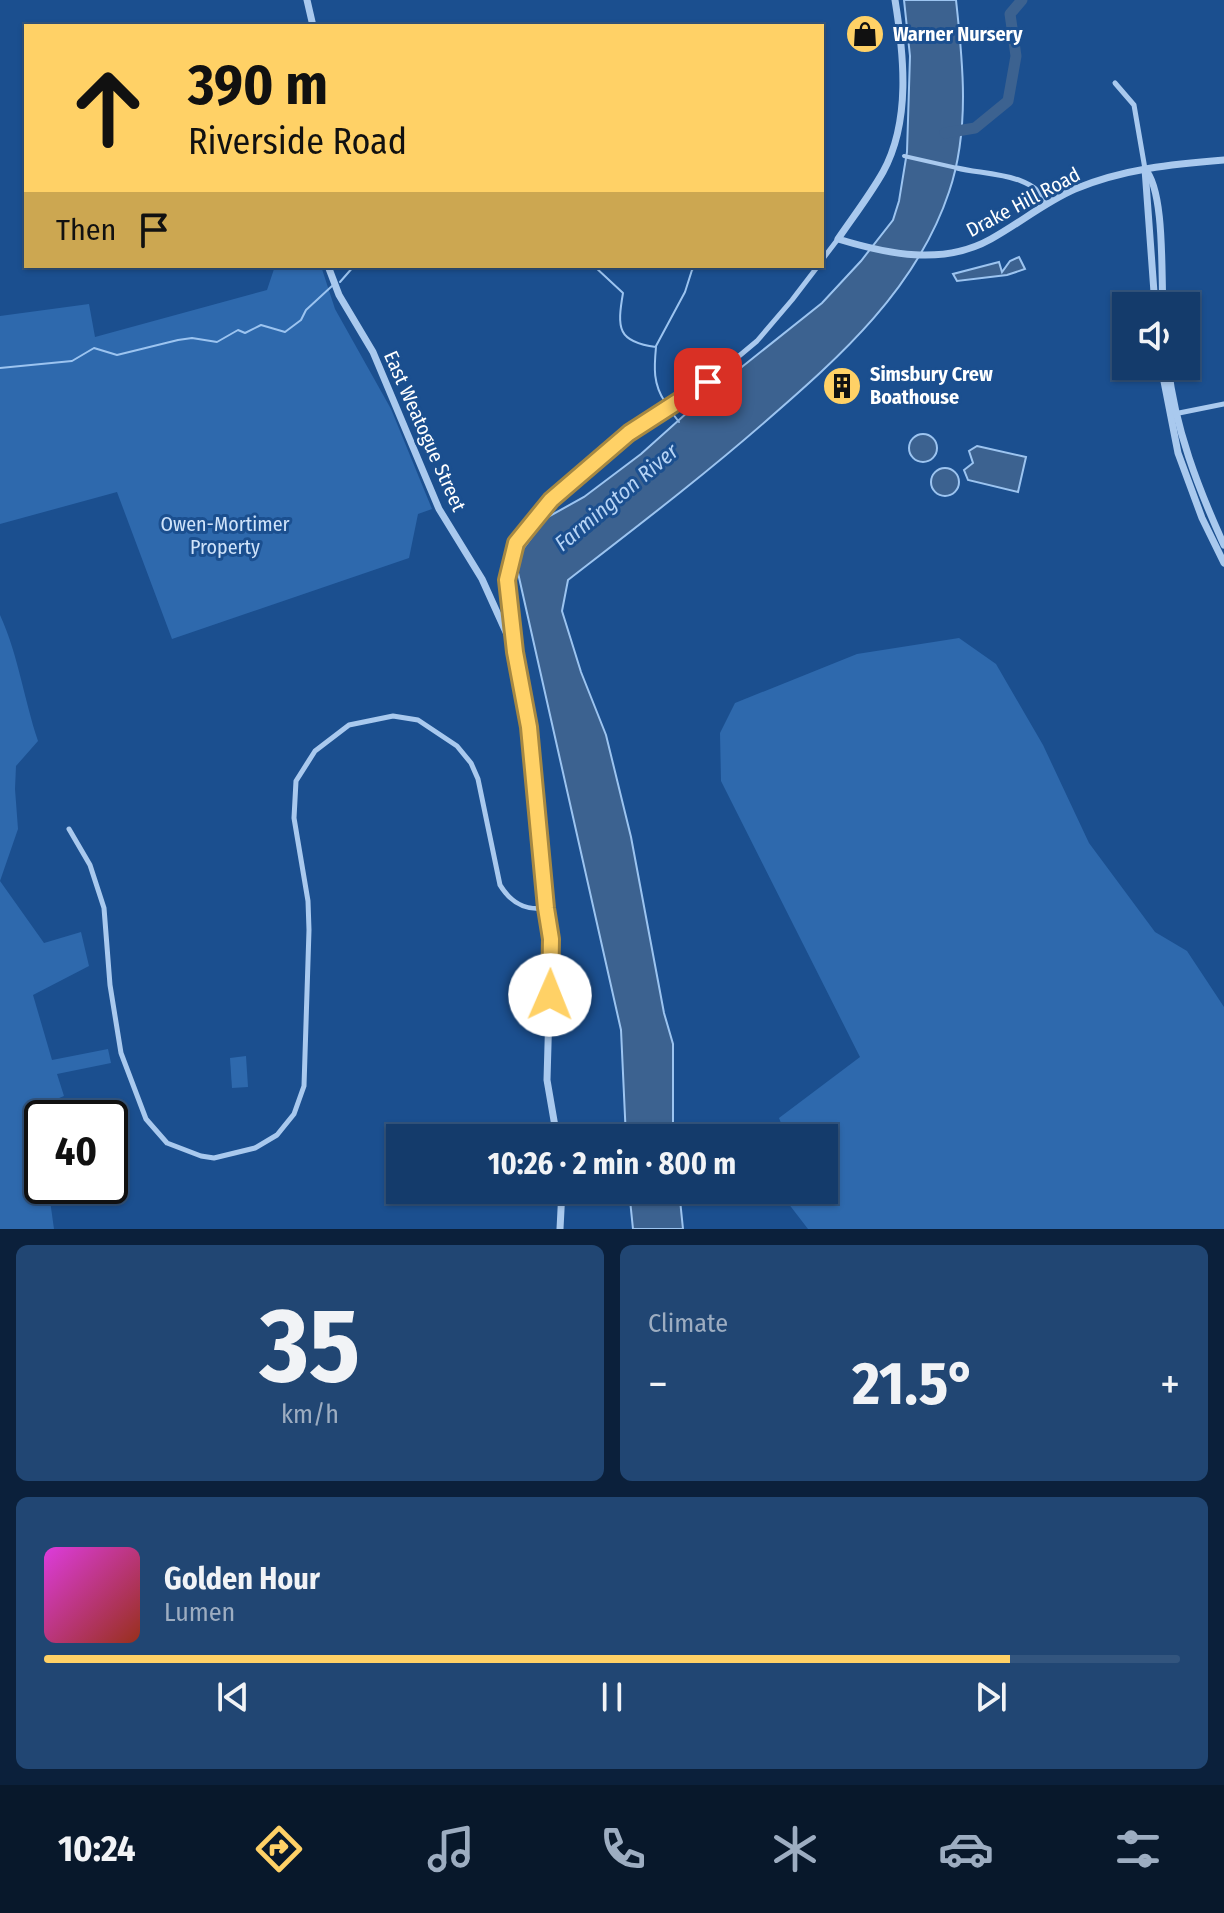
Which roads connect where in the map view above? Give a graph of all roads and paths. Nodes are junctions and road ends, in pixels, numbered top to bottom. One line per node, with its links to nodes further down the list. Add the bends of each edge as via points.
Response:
1 (307, 0): 3 (street)
2 (895, 0): 10 (street, via 902,89 895,143 883,173)
3 (313, 24)
4 (1115, 83): 8 (street, via 1134,105)
5 (904, 156): 7 (street)
6 (1224, 160): 8 (street, Drake Hill Road)
7 (957, 168): 9 (street, via 1025,182 1039,190)
8 (1145, 169): 9 (street, Drake Hill Road, via 1090,183); 14 (street); 15 (street, via 1152,177 1160,232)
9 (1046, 204): 10 (street, Drake Hill Road, via 978,246 953,254 924,256)
10 (838, 239): 11 (street)
11 (824, 257)
12 (329, 268): 22 (street, East Weatogue Street, via 373,352 439,509 482,579)
13 (816, 268): 22 (street, via 757,341 708,382 629,433 531,522 516,543 507,580)
14 (1154, 292)
15 (1162, 292)
16 (1164, 380): 19 (street)
17 (1169, 380): 19 (street)
18 (1224, 404): 19 (street)
19 (1173, 414): 20 (street, via 1191,493)
20 (1220, 546): 21 (street)
21 (1224, 563)
22 (515, 652): 24 (street, East Weatogue Street, via 529,727)
23 (69, 829): 24 (street, via 90,865 104,908 110,985 126,1073 146,1119 167,1143 201,1156 214,1158 268,1142 299,1103 305,1070 309,930 294,818 296,781 315,751 337,732 393,716 418,720 457,746 478,779 500,885 529,910)
24 (546, 908): 25 (street, East Weatogue Street, via 551,939 547,1080)
25 (555, 1124)
26 (561, 1204): 27 (street)
27 (560, 1229)

